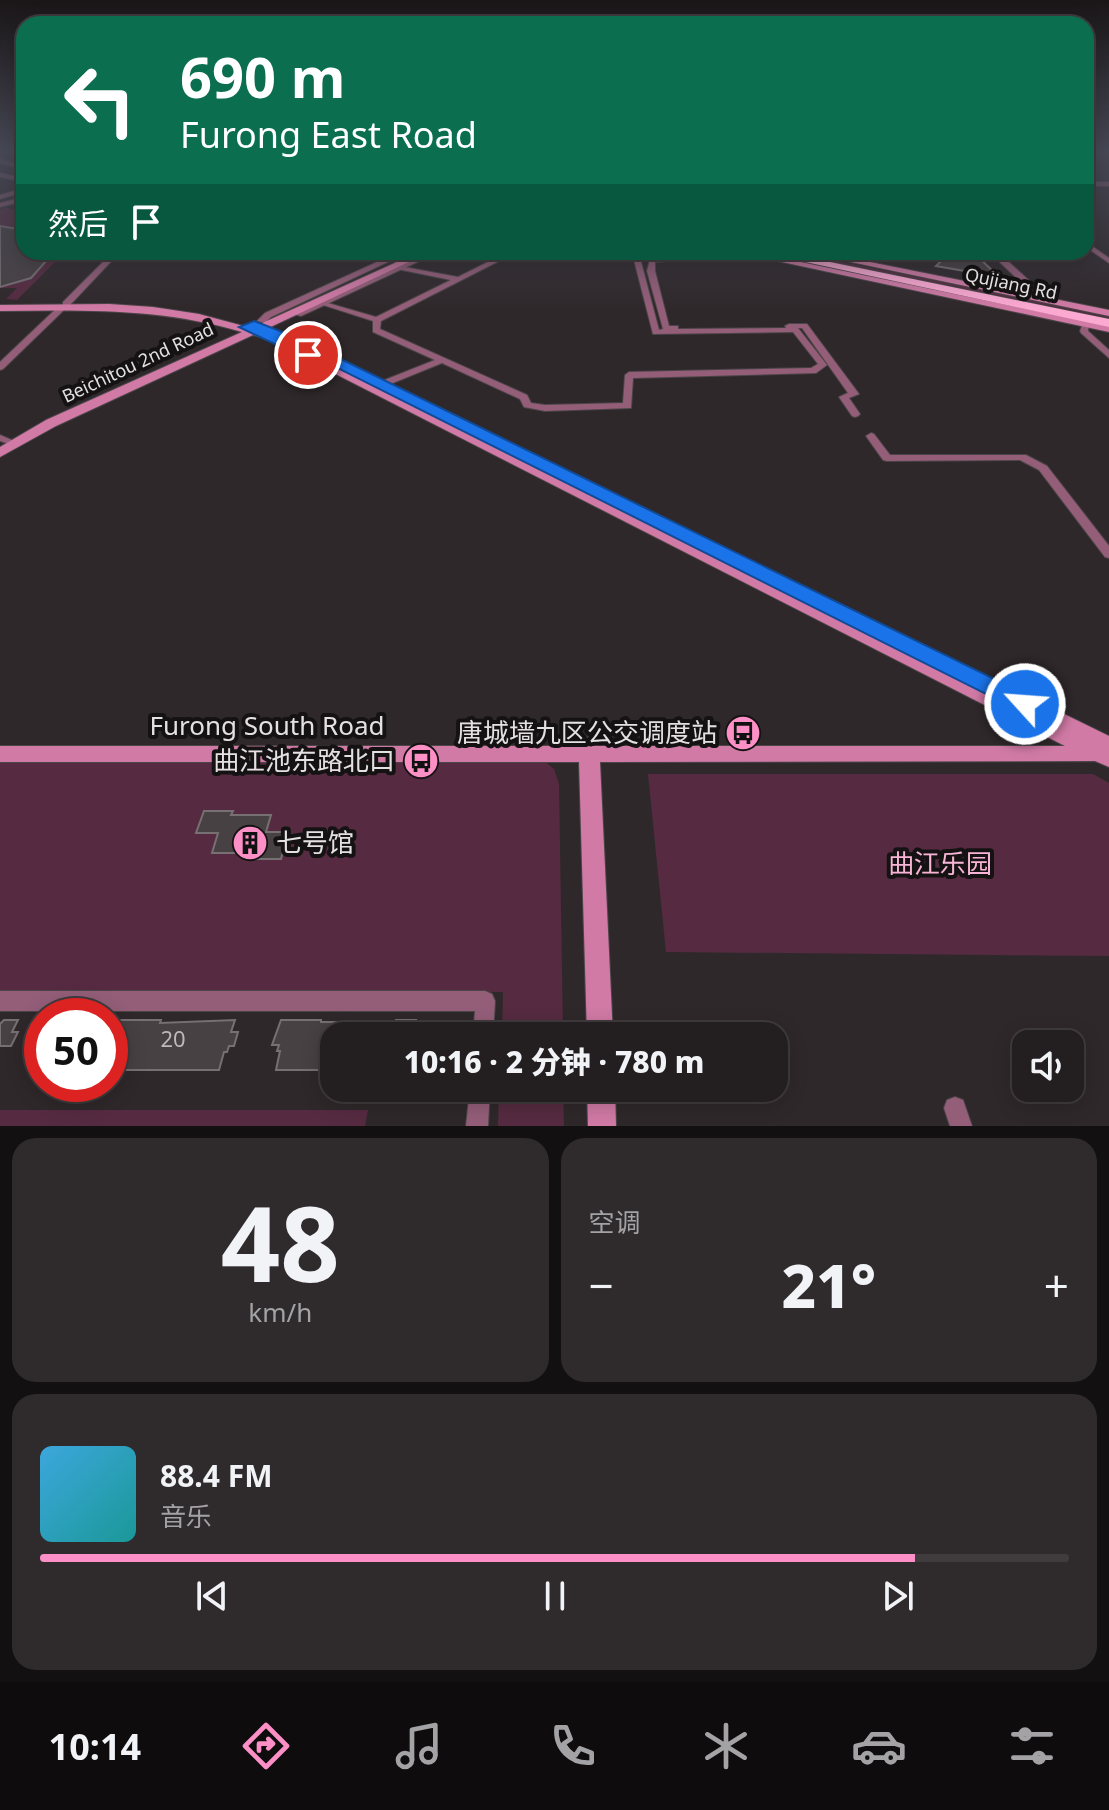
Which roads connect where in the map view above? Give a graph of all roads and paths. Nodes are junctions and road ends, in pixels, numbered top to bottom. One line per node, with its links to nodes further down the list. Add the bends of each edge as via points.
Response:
1 (109, 260): 18 (street)
2 (388, 260): 23 (street, via 268,315)
3 (398, 260): 23 (main road, Beichitou 2nd Road)
4 (408, 260): 23 (main road, Beichitou 2nd Road)
5 (417, 260): 13 (street)
6 (496, 260): 14 (street)
7 (638, 260): 26 (street, via 656,332 795,330 823,365 813,371 629,375 628,406 545,408 527,405 524,397)
8 (652, 260): 29 (street, via 666,328 804,326 854,394 844,397)
9 (779, 260): 22 (main road)
10 (821, 260): 21 (highway, Qujiang Rd)
11 (824, 260): 15 (main road)
12 (1002, 260): 15 (street)
13 (399, 268): 14 (street); 16 (street)
14 (459, 279): 20 (street)
15 (1045, 300): 19 (main road)
16 (321, 303): 20 (street); 23 (street)
17 (0, 306): 18 (main road)
18 (64, 306): 23 (main road, via 145,309); 27 (street)
19 (1109, 313)
20 (377, 320): 26 (street, via 376,330)
21 (1109, 321)
22 (1086, 325): 24 (main road); 25 (street, via 1084,331)
23 (256, 326): 28 (main road); 31 (main road, Beichitou 2nd Road); 32 (main road, Beichitou 2nd Road, via 51,423); 34 (main road)
24 (1109, 329)
25 (1109, 355)
26 (442, 360): 28 (street)
27 (0, 367)
28 (380, 385): 37 (main road)
29 (855, 414)
30 (871, 436): 33 (street, via 887,458 1022,457 1043,468)
31 (3, 441)
32 (0, 453)
33 (1109, 554)
34 (1080, 744): 36 (main road, Furong South Road); 37 (main road, Furong South Road)
35 (0, 745): 36 (main road, Furong South Road)
36 (589, 749): 37 (main road, Furong South Road); 38 (main road, Furong South Road); 41 (main road)
37 (1107, 751)
38 (0, 754)
39 (0, 1001): 40 (street, via 485,1001)
40 (484, 1022)
41 (599, 1022)
42 (479, 1102): 44 (street)
43 (601, 1102): 45 (main road)
44 (477, 1126)
45 (602, 1126)

